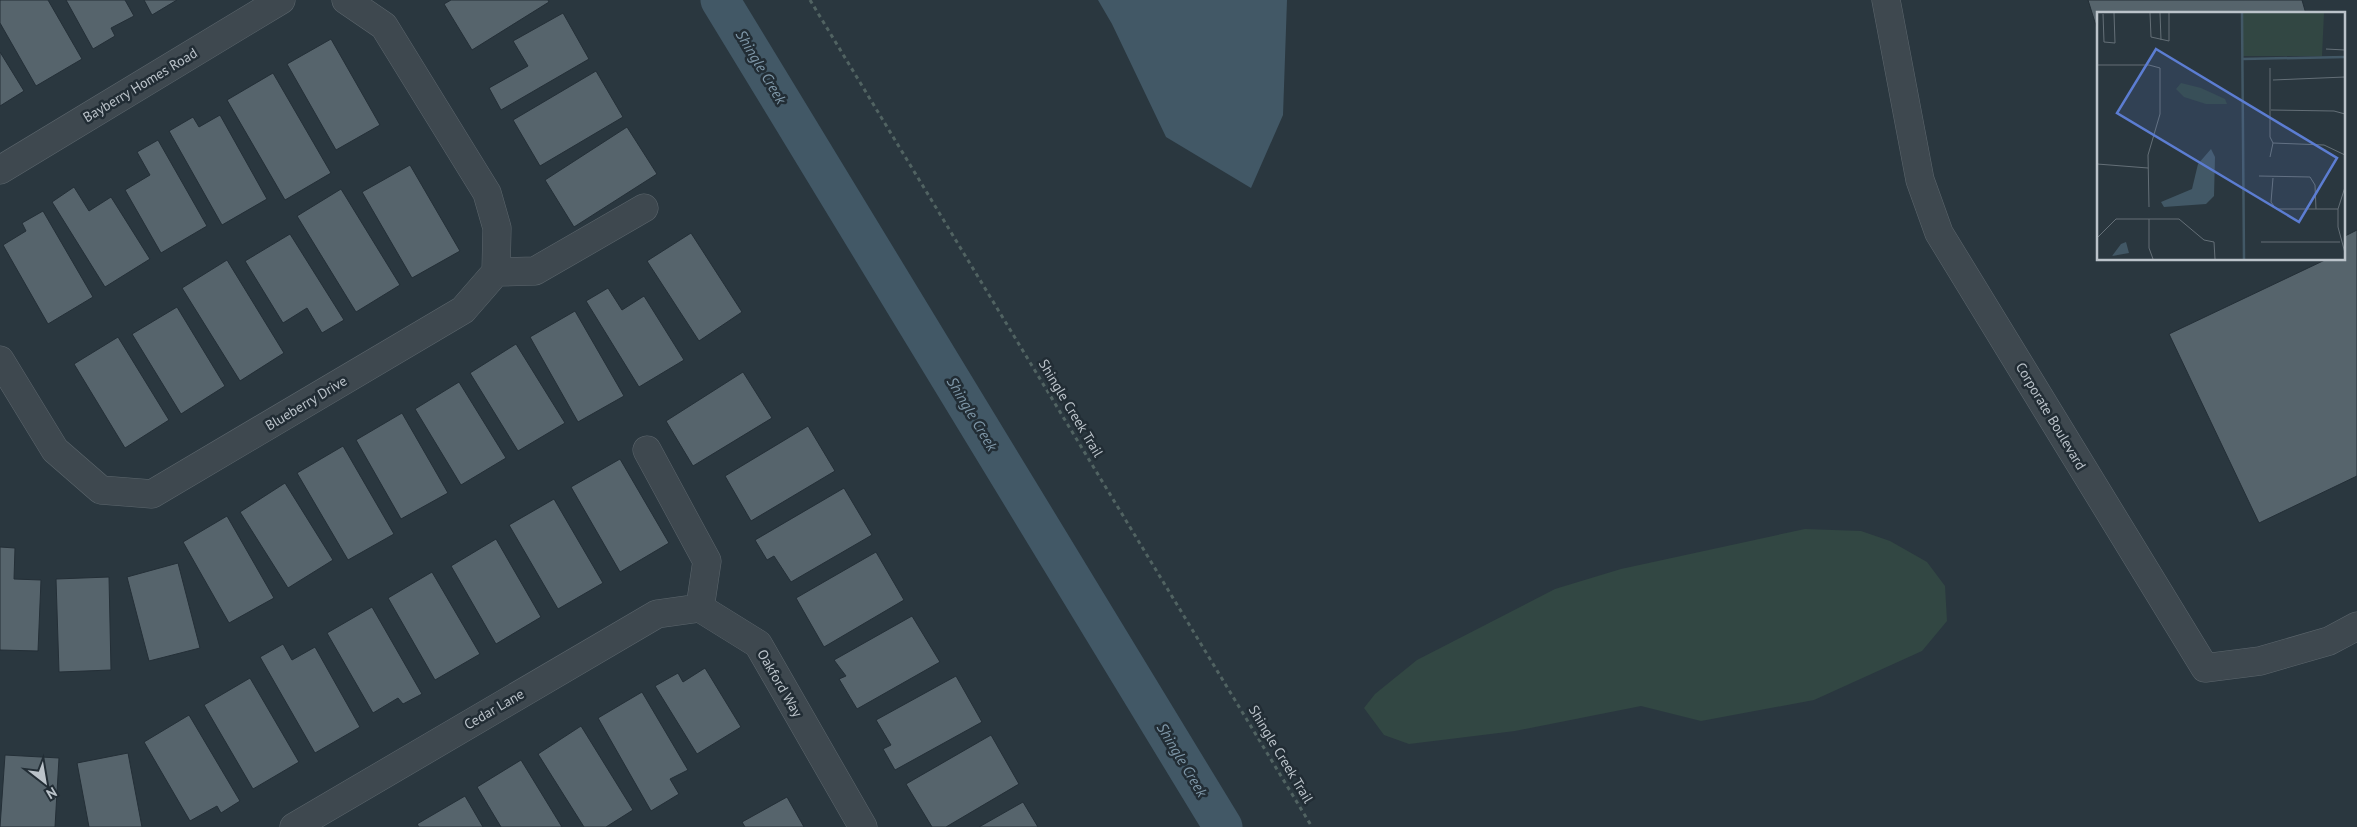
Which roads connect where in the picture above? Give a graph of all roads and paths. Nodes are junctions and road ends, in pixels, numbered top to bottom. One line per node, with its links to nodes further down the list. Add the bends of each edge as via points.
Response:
1 (281, 0): 5 (street, Bayberry Homes Road)
2 (346, 0): 7 (street, via 384,26 487,193 497,228)
3 (810, 0): 14 (path, Shingle Creek Trail)
4 (1886, 0): 11 (street, Corporate Boulevard, via 1920,180 1940,233 2205,668 2269,658 2329,641)
5 (0, 170)
6 (644, 208): 7 (street, via 535,271)
7 (496, 272): 8 (street, Blueberry Drive, via 463,310 152,494 101,490 55,450)
8 (0, 360)
9 (647, 450): 10 (street, via 707,560)
10 (700, 608): 12 (street, Cedar Lane, via 657,614); 13 (street, Oakford Way, via 758,644)
11 (2357, 626)
12 (294, 827)
13 (863, 827)
14 (1312, 827)

